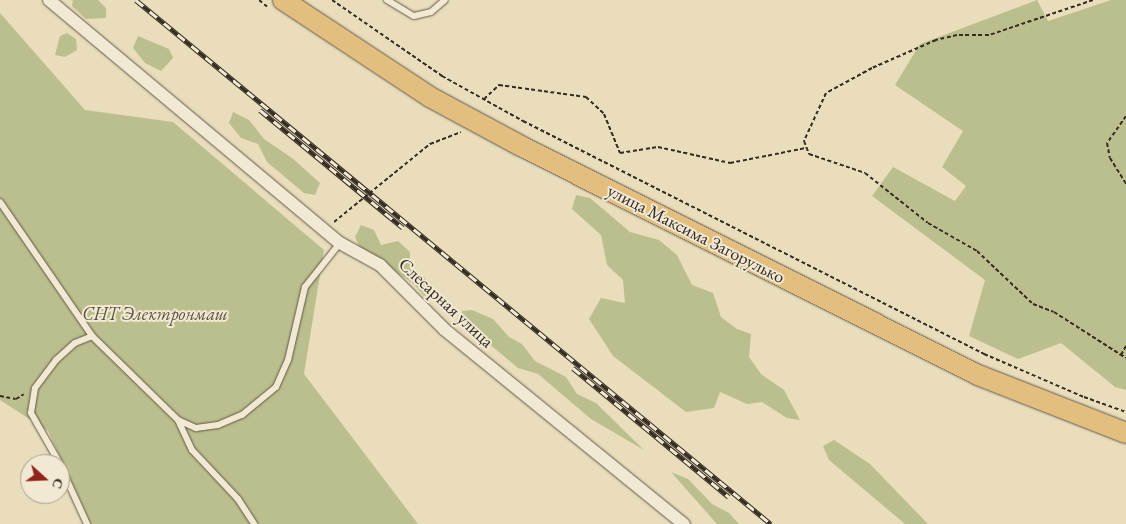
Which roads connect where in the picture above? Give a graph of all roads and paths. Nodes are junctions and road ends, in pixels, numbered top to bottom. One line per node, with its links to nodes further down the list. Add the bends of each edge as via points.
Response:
1 (50, 0): 14 (street, Слесарная улица)
2 (283, 0): 25 (main road, улица Максима Загорулько, via 430,97 521,146 978,375)
3 (306, 0): 24 (main road, улица Максима Загорулько, via 438,86 526,133 983,365)
4 (332, 0): 8 (path, via 442,76)
5 (387, 0): 6 (lane, via 414,16 431,12)
6 (445, 0)
7 (1093, 0): 11 (path, via 988,35 957,35 936,40 872,68 826,93 804,141)
8 (484, 99): 11 (path, via 500,85 586,97 604,114 620,153 658,146 730,163); 22 (path, via 984,354)
9 (1126, 116): 12 (path, via 1107,143 1110,158)
10 (466, 130): 14 (path, via 430,144)
11 (806, 148): 18 (path, via 809,154 865,173 928,223 978,251 1033,304 1054,312)
12 (1126, 184)
13 (0, 202): 16 (lane)
14 (324, 230): 15 (street, Слесарная улица)
15 (340, 243): 23 (lane, via 305,287 288,360 276,387 242,415 218,425 196,428); 30 (street, Слесарная улица, via 380,266 445,330)
16 (92, 336): 20 (lane, via 75,343 56,360); 23 (lane)
17 (1126, 346): 18 (path)
18 (1121, 355): 19 (path)
19 (1126, 358)
20 (35, 388): 21 (path, via 16,399); 26 (lane, via 31,413)
21 (0, 396)
22 (1126, 412)
23 (178, 420): 29 (lane, via 192,450 238,500)
24 (1126, 422)
25 (1126, 433)
26 (54, 454)
27 (70, 486): 28 (lane)
28 (87, 524)
29 (254, 524)
30 (684, 524)

